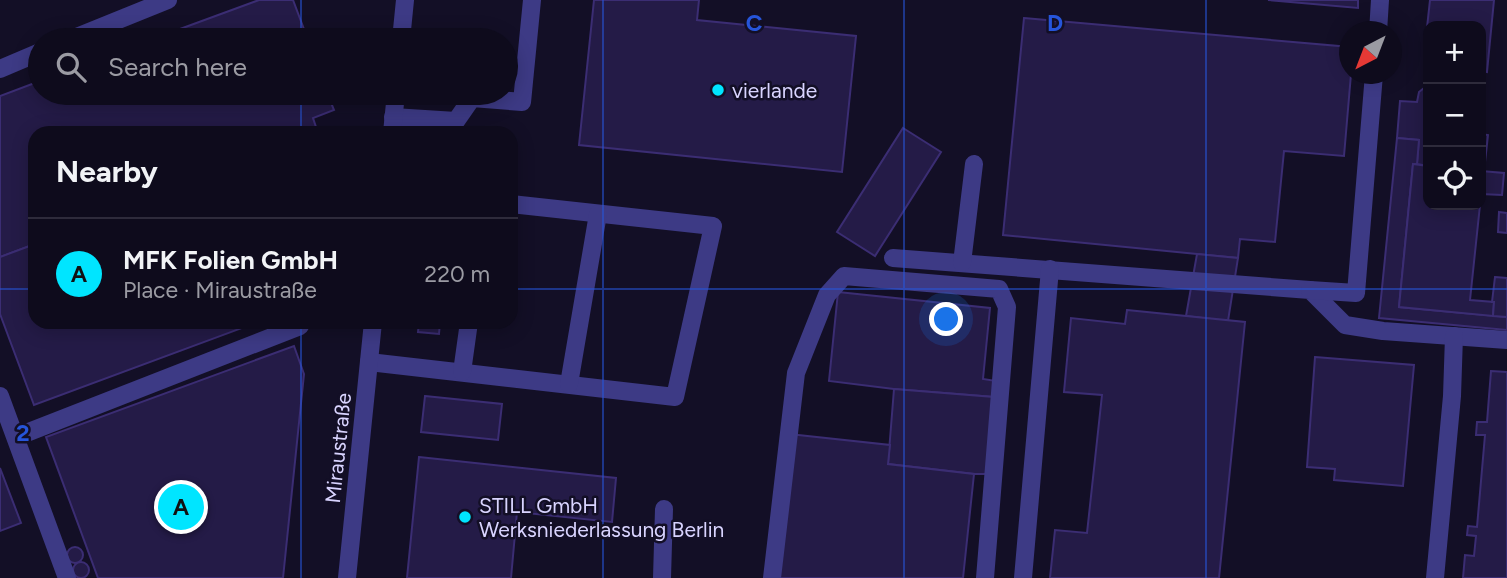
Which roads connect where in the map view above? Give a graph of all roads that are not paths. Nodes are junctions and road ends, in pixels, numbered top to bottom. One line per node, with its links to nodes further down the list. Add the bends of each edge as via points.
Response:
1 (168, 0): 6 (street)
2 (405, 0): 7 (street)
3 (532, 0): 11 (street, via 522,102)
4 (1380, 0): 5 (street)
5 (1379, 21)
6 (99, 28)
7 (402, 28)
8 (28, 57): 9 (street)
9 (0, 69)
10 (1373, 84): 21 (street, via 1356,293)
11 (518, 102)
12 (395, 105): 14 (street)
13 (467, 105): 14 (street, via 456,121)
14 (393, 125)
15 (974, 164): 19 (street)
16 (518, 205): 17 (street)
17 (598, 214): 29 (street); 29 (street, via 713,226 675,397)
18 (892, 258): 19 (street)
19 (962, 263): 20 (street)
20 (1050, 270): 21 (street); 38 (street)
21 (1310, 290): 25 (street, via 1345,325)
22 (292, 329): 31 (street)
23 (372, 329): 27 (street, Miraustraße)
24 (468, 329): 28 (street)
25 (1454, 336): 26 (street); 39 (street)
26 (1507, 340)
27 (369, 362): 28 (street); 34 (street, Miraustraße)
28 (462, 372): 29 (street)
29 (569, 384)
30 (0, 396): 31 (street)
31 (16, 437): 33 (street)
32 (664, 509): 35 (street)
33 (67, 578)
34 (348, 578)
35 (662, 578)
36 (772, 578): 37 (street, via 796,373 827,295 844,276 999,289 1007,307)
37 (985, 578)
38 (1023, 578)
39 (1435, 578)

